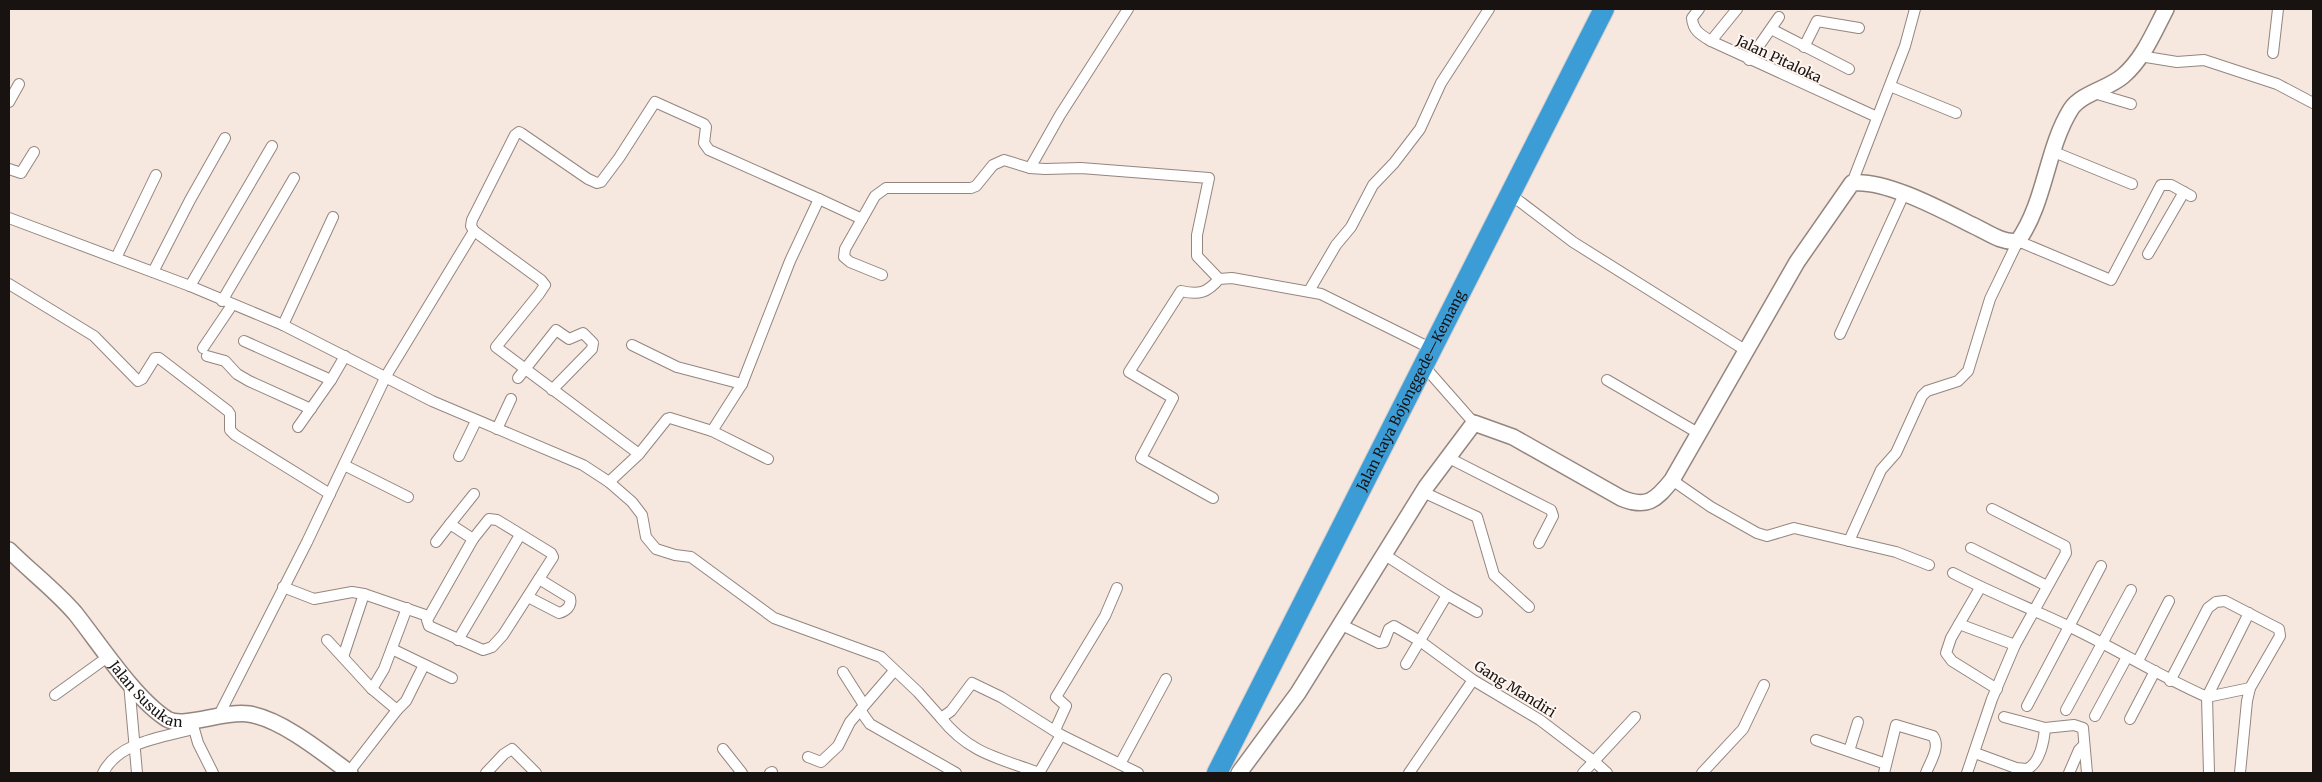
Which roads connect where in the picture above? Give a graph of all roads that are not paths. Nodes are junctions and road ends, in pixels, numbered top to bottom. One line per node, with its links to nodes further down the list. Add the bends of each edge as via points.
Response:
1 (1128, 9): 30 (street)
2 (1489, 9): 51 (street, via 1442,83 1420,128 1373,185 1351,227 1336,245)
3 (1604, 9): 36 (highway, Jalan Raya Bojonggede—Kemang)
4 (1699, 9): 12 (street, Jalan Pitaloka, via 1692,18 1693,25 1698,33)
5 (1737, 9): 12 (street)
6 (1916, 9): 19 (street)
7 (2165, 9): 15 (street)
8 (2278, 9): 14 (street)
9 (1779, 17): 11 (street)
10 (1859, 28): 13 (street, via 1817,21)
11 (1771, 29): 13 (street); 16 (street)
12 (1711, 41): 16 (street, Jalan Pitaloka)
13 (1804, 47): 17 (street)
14 (2273, 53)
15 (2140, 56): 20 (street, via 2123,76); 22 (street, via 2177,62 2204,60 2277,84)
16 (1749, 60): 25 (street, Jalan Pitaloka)
17 (1849, 69)
18 (19, 84): 21 (street)
19 (1890, 86): 24 (street); 25 (street)
20 (2093, 93): 23 (street); 29 (street, via 2071,110)
21 (9, 102)
22 (2313, 103)
23 (2131, 104)
24 (1956, 113)
25 (1877, 117): 34 (street)
26 (225, 138): 46 (street)
27 (272, 146): 50 (street)
28 (34, 152): 31 (street, via 21,173)
29 (2054, 152): 35 (street); 43 (street, via 2037,203)
30 (1030, 168): 41 (street, via 1004,160 993,165 976,186 967,189 886,188 875,196); 48 (street, via 1081,168 1209,178 1196,235 1197,256)
31 (9, 170)
32 (156, 175): 45 (street)
33 (294, 178): 52 (street)
34 (1852, 182): 37 (street, via 1872,183); 57 (street, via 1797,262)
35 (2132, 184)
36 (1510, 194): 57 (street, via 1573,242); 59 (highway, Jalan Raya Bojonggede—Kemang)
37 (1904, 194): 43 (street, via 2002,239); 54 (street)
38 (819, 199): 41 (street); 42 (street, via 710,150 704,144 704,124 655,102 619,158 598,183 522,133 517,133 472,220); 64 (street, via 790,261)
39 (333, 217): 53 (street)
40 (9, 218): 45 (street)
41 (862, 218): 47 (street, via 845,248 844,257)
42 (474, 231): 60 (street, via 544,283 543,290 496,347); 61 (street)
43 (2018, 240): 44 (street, via 2111,280 2161,185 2171,185 2188,194); 90 (street, via 1990,299 1968,371 1958,381 1927,390 1922,396 1896,453 1881,470)
44 (2148, 254)
45 (116, 258): 46 (street)
46 (153, 272): 50 (street)
47 (882, 275)
48 (1219, 279): 51 (street, via 1245,279); 85 (street, via 1209,291 1181,291 1129,372 1173,398 1141,458)
49 (9, 284): 82 (street, via 94,336 138,381 155,358 159,358 228,411 230,430 235,435)
50 (190, 286): 52 (street)
51 (1309, 291): 59 (street, via 1336,301)
52 (227, 303): 53 (street); 67 (street, via 205,352 225,361 249,382)
53 (283, 325): 58 (street)
54 (1840, 334)
55 (244, 341): 62 (street)
56 (632, 345): 64 (street, via 677,367)
57 (1745, 350): 73 (street)
58 (345, 356): 61 (street); 62 (street)
59 (1428, 357): 69 (street); 178 (highway, Jalan Raya Bojonggede—Kemang)
60 (522, 374): 65 (street); 65 (street, via 556,330 570,339 583,333 593,344 592,349)
61 (386, 376): 68 (street); 78 (street)
62 (332, 380): 67 (street)
63 (1607, 380): 73 (street)
64 (742, 384): 72 (street)
65 (552, 390): 74 (street)
66 (511, 399): 71 (street)
67 (312, 408): 70 (street)
68 (476, 421): 71 (street); 75 (street)
69 (1474, 423): 76 (street); 79 (street, via 1514,437 1632,503 1650,502)
70 (298, 427)
71 (497, 429): 80 (street, via 552,450)
72 (712, 431): 74 (street, via 676,418 667,419); 77 (street)
73 (1698, 433): 79 (street)
74 (639, 454): 80 (street)
75 (459, 456)
76 (1447, 458): 81 (street); 92 (street, via 1551,510 1553,516)
77 (768, 459)
78 (344, 465): 82 (street); 84 (street)
79 (1672, 480): 90 (street, via 1757,533 1767,536 1794,528)
80 (609, 482): 130 (street, via 632,502 642,516 646,537 656,549 691,557 774,618 871,652 888,662)
81 (1423, 492): 95 (street); 109 (street, via 1477,517 1494,575)
82 (330, 494): 101 (street)
83 (474, 494): 87 (street)
84 (408, 498)
85 (1213, 498)
86 (1992, 509): 100 (street, via 2065,546 2066,553)
87 (450, 524): 89 (street); 91 (street)
88 (520, 536): 89 (street, via 497,520 489,519); 99 (street, via 553,555); 119 (street)
89 (472, 539): 114 (street)
90 (1849, 541): 96 (street, via 1896,552)
91 (436, 542)
92 (1538, 543)
93 (1971, 548): 100 (street)
94 (9, 550): 124 (street, Jalan Susukan, via 74,612)
95 (1385, 555): 106 (street); 116 (street)
96 (1929, 565)
97 (2101, 566): 117 (street)
98 (1954, 573): 103 (street)
99 (539, 579): 107 (street); 107 (street, via 570,598 570,606 559,613)
100 (2047, 586): 111 (street)
101 (283, 587): 105 (street, via 314,599 352,592); 148 (street)
102 (1117, 588): 157 (street, via 1106,616 1056,697 1066,707)
103 (1980, 588): 111 (street); 115 (street)
104 (2131, 590): 121 (street)
105 (364, 594): 110 (street); 126 (street)
106 (1447, 595): 112 (street); 120 (street)
107 (528, 597): 119 (street, via 492,647 483,650)
108 (2169, 601): 127 (street)
109 (1529, 607)
110 (407, 608): 114 (street); 123 (street)
111 (2034, 611): 117 (street); 122 (street)
112 (1477, 612)
113 (2250, 613): 136 (street, via 2225,601 2212,604); 139 (street, via 2280,631); 143 (street)
114 (428, 616): 119 (street, via 429,626)
115 (1959, 624): 122 (street); 141 (street, via 1946,653)
116 (1342, 625): 120 (street, Gang Mandiri, via 1379,643 1384,642 1394,626); 179 (street, via 1277,723)
117 (2068, 626): 121 (street); 144 (street)
118 (327, 640): 126 (street)
119 (458, 640)
120 (1420, 641): 128 (street); 135 (street, Gang Mandiri)
121 (2101, 643): 125 (street); 147 (street)
122 (2014, 645): 141 (street)
123 (392, 649): 129 (street); 140 (street)
124 (109, 656): 137 (street, Jalan Susukan); 142 (street)
125 (2127, 656): 127 (street); 149 (street)
126 (343, 657): 140 (street)
127 (2138, 661): 131 (street)
128 (1406, 664)
129 (424, 665): 133 (street); 146 (street, via 406,701)
130 (894, 671): 145 (street); 152 (street)
131 (2155, 671): 136 (street); 153 (street)
132 (843, 672): 145 (street)
133 (452, 678)
134 (1166, 679): 166 (street)
135 (1473, 680): 165 (street, Gang Mandiri, via 1540,720); 180 (street)
136 (2170, 681): 143 (street)
137 (129, 682): 155 (street, Jalan Susukan, via 168,719); 159 (street)
138 (1764, 685): 183 (street, via 1744,729)
139 (2250, 688): 143 (street); 189 (street)
140 (372, 689): 146 (street)
141 (1997, 689): 163 (street)
142 (55, 695)
143 (2207, 697): 188 (street)
144 (2027, 706)
145 (862, 708): 164 (street, via 850,722 838,746 821,762); 175 (street, via 870,724)
146 (397, 710): 171 (street)
147 (2066, 710)
148 (219, 715): 155 (street, Jalan Susukan); 171 (street, Jalan Susukan, via 247,714 271,722)
149 (2094, 716)
150 (1635, 717): 165 (street)
151 (2004, 717): 156 (street)
152 (941, 718): 157 (street, via 972,683); 176 (street, via 975,750)
153 (2130, 719)
154 (1858, 722): 162 (street)
155 (193, 725): 159 (street); 170 (street)
156 (2045, 728): 160 (street, via 2080,726 2085,731); 163 (street, via 2036,759 2027,769)
157 (1058, 733): 166 (street); 176 (street)
158 (1816, 740): 162 (street)
159 (136, 744): 168 (street, via 115,758); 169 (street)
160 (2084, 745): 186 (street); 187 (street)
161 (723, 749): 174 (street)
162 (1849, 752): 167 (street)
163 (1975, 753): 185 (street)
164 (808, 758)
165 (1596, 762): 181 (street); 182 (street, Gang Mandiri)
166 (1120, 764): 177 (street)
167 (1885, 769): 184 (street, via 1896,725 1933,736 1936,740 1937,746)
168 (103, 773)
169 (137, 773)
170 (213, 773)
171 (350, 773)
172 (486, 773): 173 (street, via 512,749)
173 (536, 773)
174 (742, 773)
175 (956, 773)
176 (1039, 773)
177 (1138, 773)
178 (1217, 773)
179 (1239, 773)
180 (1409, 773)
181 (1583, 773)
182 (1607, 773)
183 (1702, 773)
184 (1926, 773)
185 (1967, 773)
186 (2069, 773)
187 (2087, 773)
188 (2208, 773)
189 (2240, 773)

